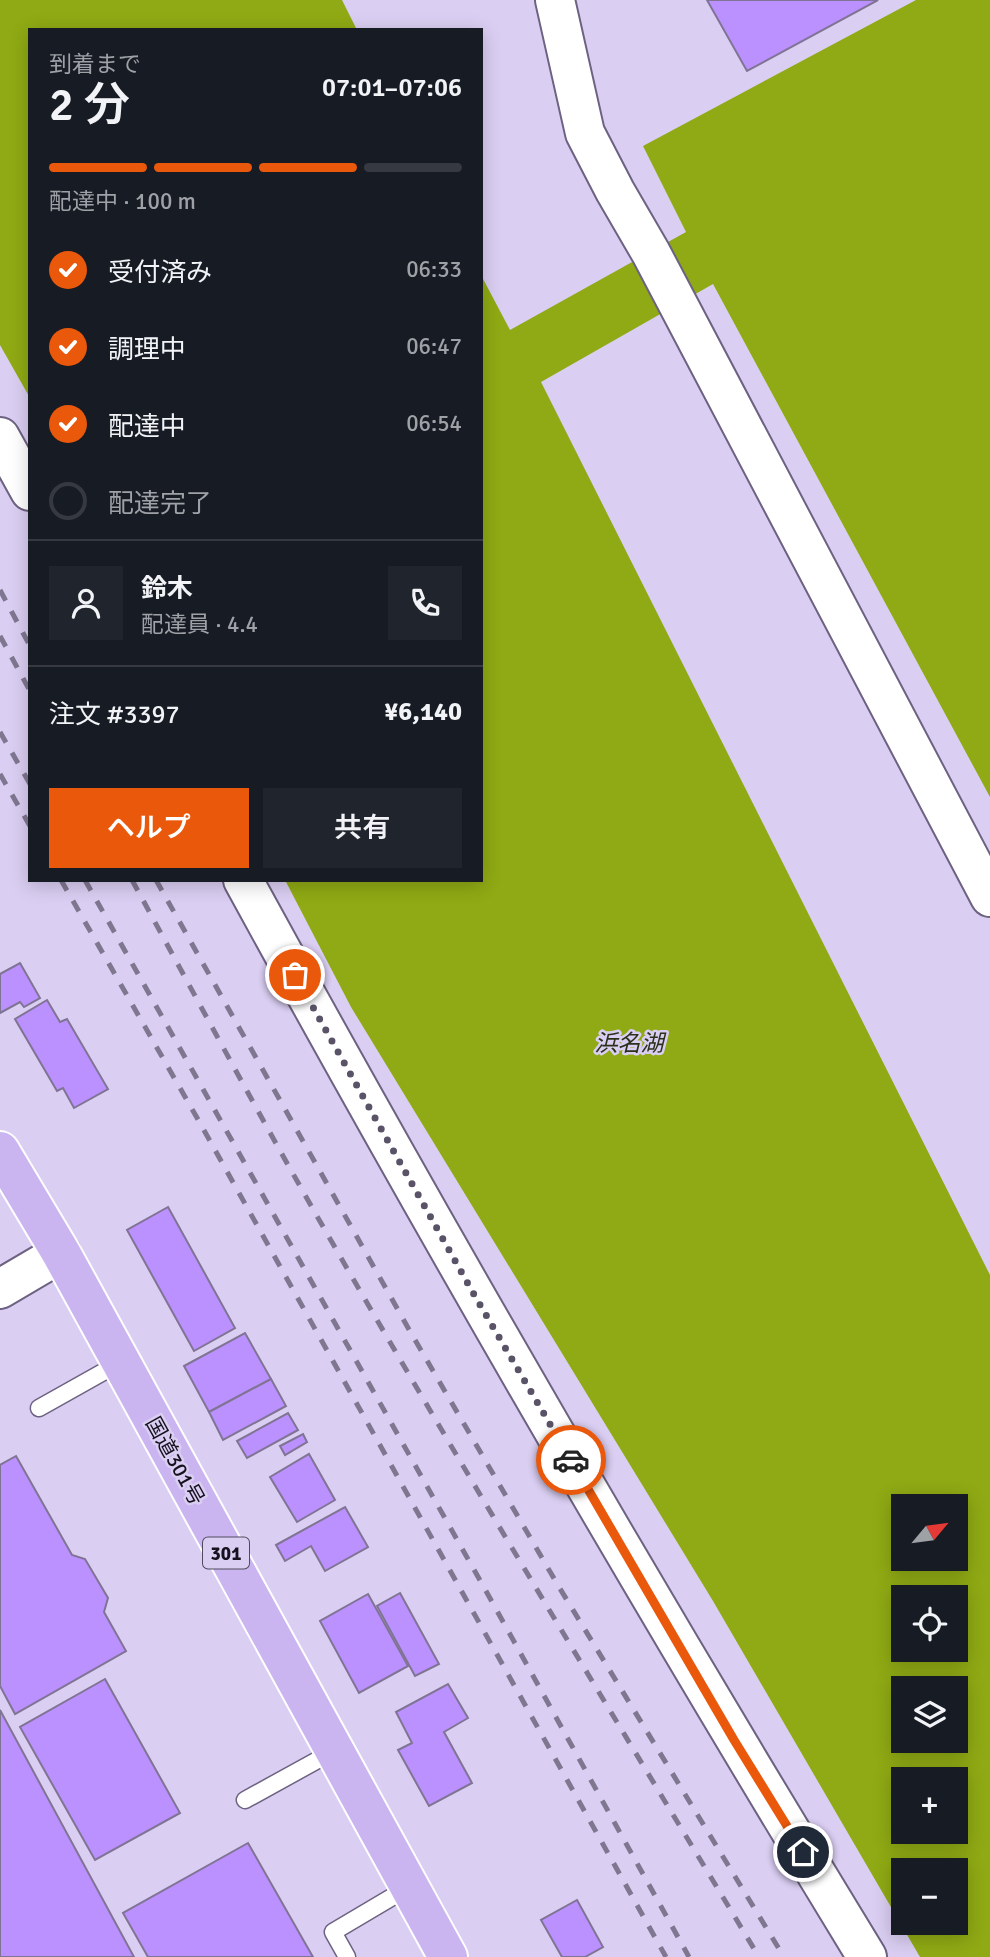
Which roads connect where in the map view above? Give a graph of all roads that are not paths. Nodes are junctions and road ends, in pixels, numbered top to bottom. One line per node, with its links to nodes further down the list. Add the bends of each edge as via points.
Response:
1 (555, 0): 5 (street, via 585,133)
2 (0, 437): 3 (street)
3 (28, 487)
4 (244, 882): 16 (street, via 486,1315 734,1740)
5 (990, 897)
6 (0, 1151): 7 (highway, 国道301号 / 301)
7 (61, 1253): 8 (street); 9 (highway, 国道301号 / 301)
8 (0, 1289)
9 (121, 1363): 10 (lane); 11 (highway, 国道301号 / 301)
10 (39, 1408)
11 (334, 1751): 12 (lane); 13 (highway, 国道301号 / 301)
12 (245, 1800)
13 (409, 1887): 14 (lane, via 333,1931); 15 (highway, 国道301号 / 301)
14 (347, 1957)
15 (448, 1957)
16 (867, 1957)

